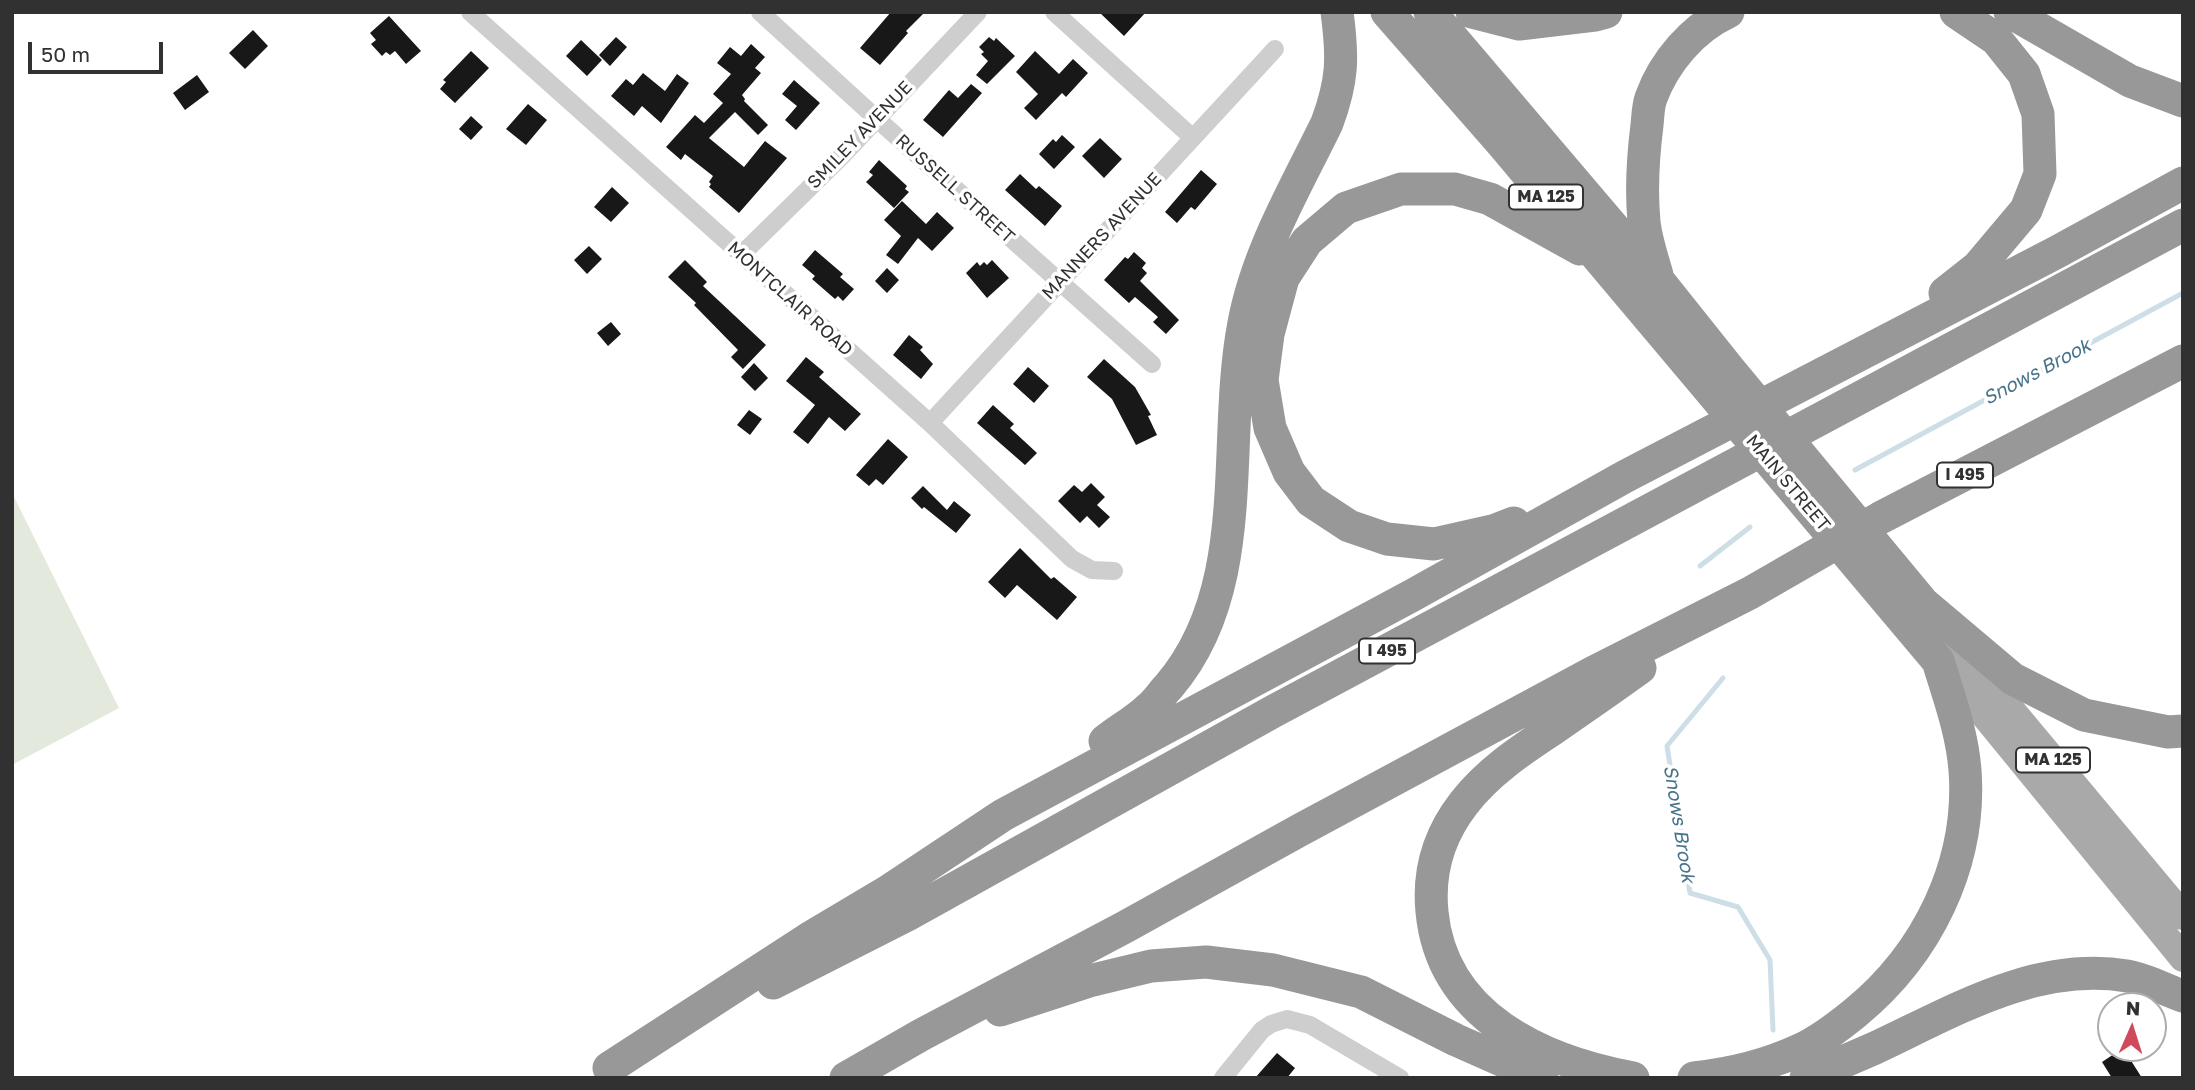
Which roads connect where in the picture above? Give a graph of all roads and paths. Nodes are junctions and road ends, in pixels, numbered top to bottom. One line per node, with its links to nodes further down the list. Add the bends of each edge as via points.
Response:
1 (470, 12): 19 (street, MONTCLAIR ROAD)
2 (760, 12): 15 (street, RUSSELL STREET)
3 (978, 12): 15 (street, SMILEY AVENUE)
4 (1054, 12): 16 (street)
5 (1338, 12): 34 (highway, via 1342,54 1335,102 1261,263 1243,324 1226,548 1209,619 1195,650 1150,709)
6 (1387, 12): 20 (highway, MAIN STREET / MA 125)
7 (1430, 12): 21 (highway, MAIN STREET / MA 125)
8 (1472, 12): 9 (highway, via 1519,24)
9 (1606, 12)
10 (1728, 12): 21 (highway, via 1686,42 1665,68 1650,100 1642,184 1644,224)
11 (1956, 12): 23 (highway, via 1996,39 2024,74 2038,114 2040,174 2026,210 1978,267)
12 (2010, 12): 14 (highway, via 2130,82)
13 (1275, 49): 16 (street, MANNERS AVENUE)
14 (2183, 101)
15 (877, 119): 19 (street, SMILEY AVENUE); 22 (street, RUSSELL STREET)
16 (1193, 138): 22 (street, MANNERS AVENUE)
17 (2183, 183): 23 (highway)
18 (2183, 225): 39 (highway, I 495, via 1274,711 907,915)
19 (741, 255): 27 (street, MONTCLAIR ROAD)
20 (1598, 259): 26 (highway, MAIN STREET / MA 125); 28 (highway, via 1490,199 1455,189 1401,190 1346,208 1307,241 1283,278 1262,380 1270,428 1289,472 1311,501 1349,526 1387,539 1434,544 1496,530)
21 (1658, 280): 26 (highway, MAIN STREET / MA 125)
22 (1060, 282): 25 (street, RUSSELL STREET); 27 (street, MANNERS AVENUE)
23 (1875, 345): 28 (highway)
24 (2183, 361): 30 (highway, I 495, via 1880,519)
25 (1152, 364)
26 (1716, 376): 31 (highway, MAIN STREET / MA 125)
27 (930, 424): 29 (street, MONTCLAIR ROAD, via 1072,559 1092,569)
28 (1626, 476): 34 (highway)
29 (1114, 571)
30 (1750, 593): 38 (highway, I 495); 44 (highway, via 1503,764 1465,802 1446,831 1434,862 1430,901 1438,942 1453,977 1480,1010 1511,1034 1553,1056)
31 (1911, 609): 32 (highway, MAIN STREET / MA 125); 33 (highway, via 2013,679 2084,715); 35 (main road, MAIN STREET / MA 125)
32 (1938, 661): 36 (main road, MAIN STREET / MA 125); 45 (highway, via 1959,729 1965,799 1956,860 1934,918 1897,971 1827,1034 1777,1060)
33 (2183, 731)
34 (1003, 815): 39 (highway)
35 (2183, 916)
36 (2183, 958)
37 (2183, 996): 46 (highway, via 2129,976 2082,974 2027,982 1957,1007)
38 (920, 1035): 40 (highway, I 495); 43 (highway, via 1089,981 1151,966 1206,962 1273,970 1362,992)
39 (600, 1073)
40 (846, 1078)
41 (1223, 1078): 42 (street, via 1262,1030 1287,1019 1310,1025)
42 (1400, 1078)
43 (1542, 1078)
44 (1633, 1078)
45 (1694, 1078)
46 (1806, 1078)

